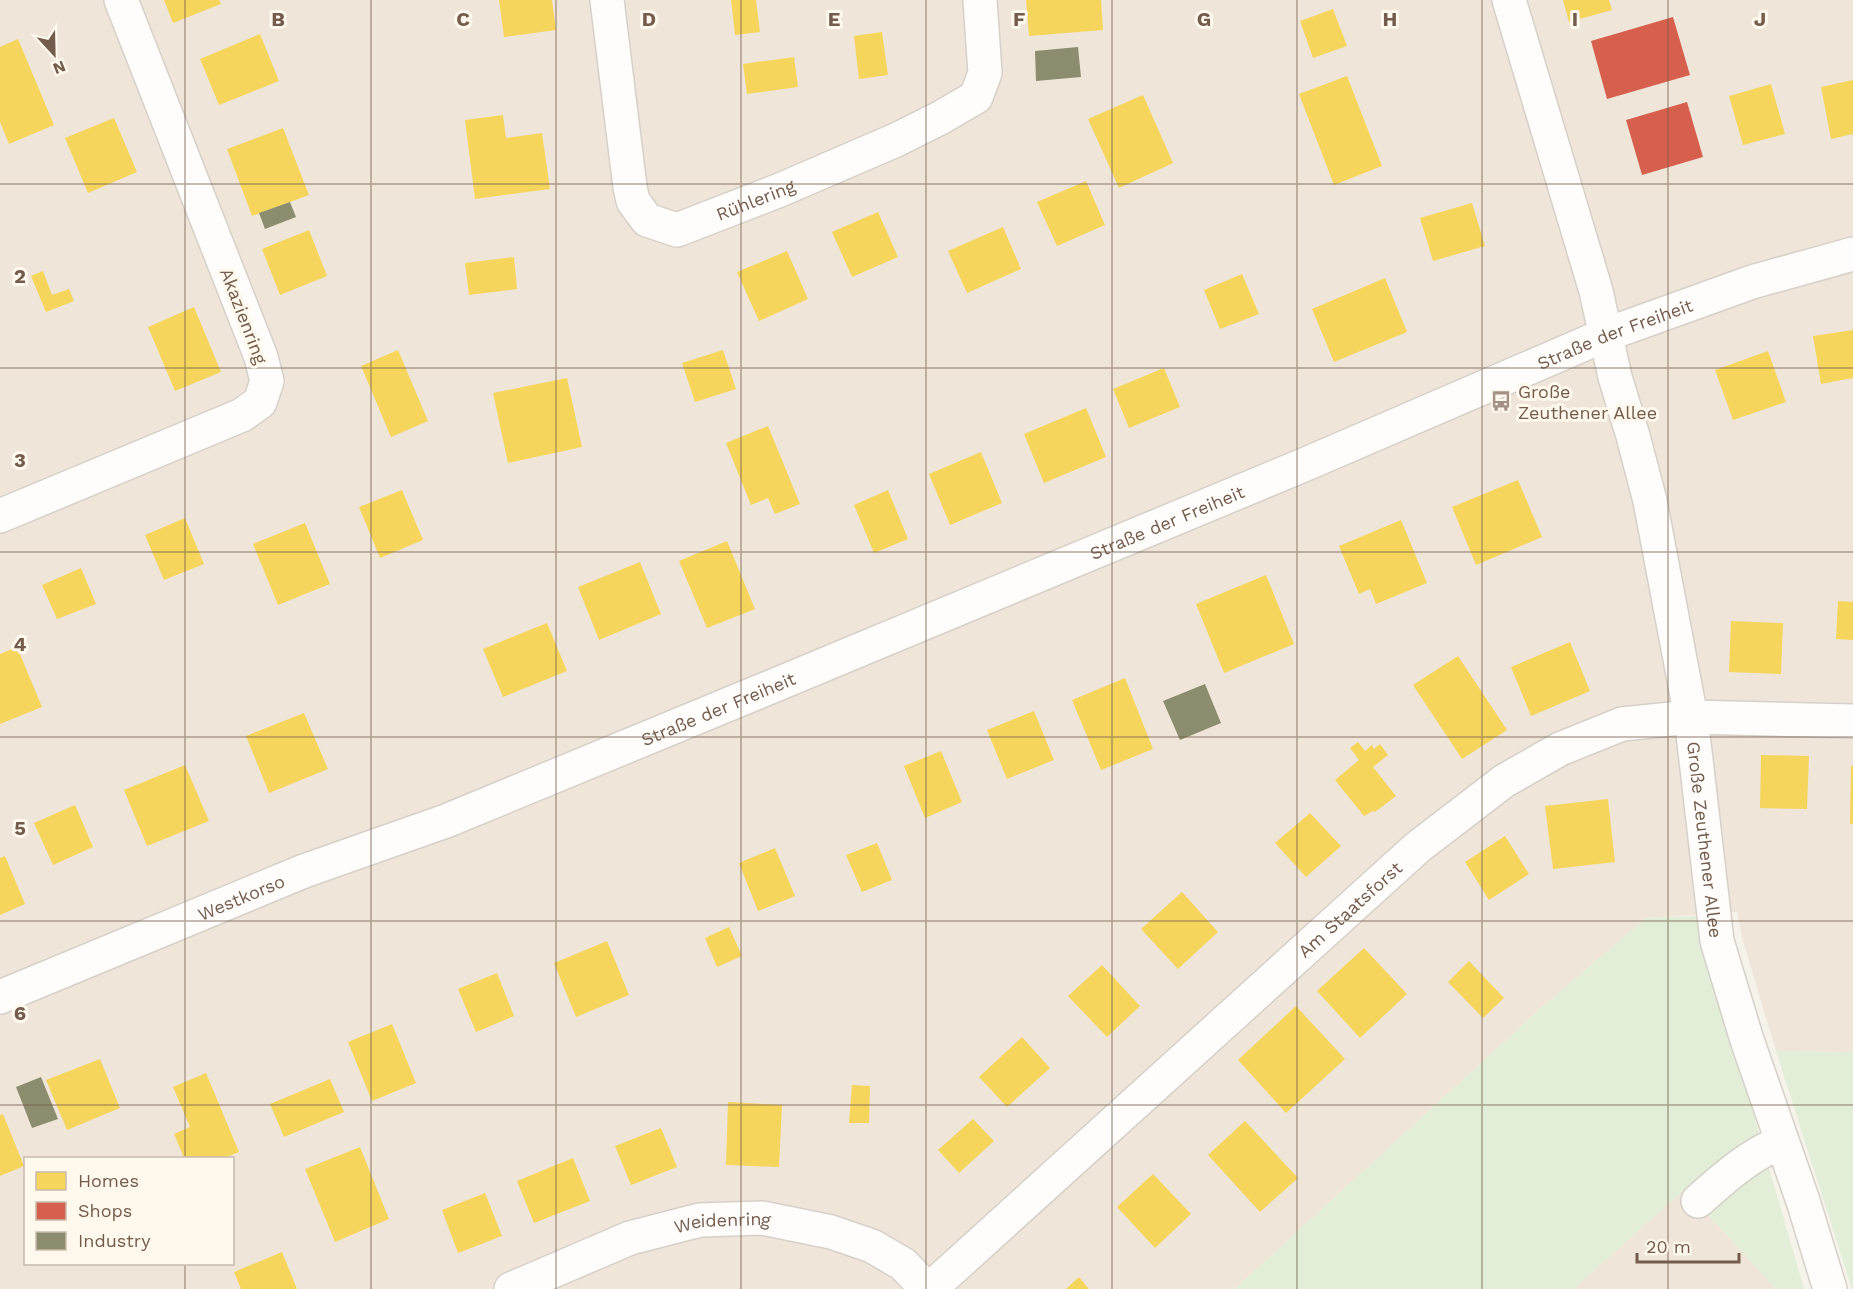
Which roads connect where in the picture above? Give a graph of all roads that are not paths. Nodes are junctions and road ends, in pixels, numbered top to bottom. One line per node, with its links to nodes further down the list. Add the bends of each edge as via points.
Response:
1 (121, 0): 7 (street, Akazienring, via 267,381 260,402 242,416)
2 (607, 0): 3 (street, Rühlering, via 633,201 647,220 677,230 888,143 976,97 985,73)
3 (980, 0)
4 (1509, 0): 6 (street, Große Zeuthener Allee, via 1596,291)
5 (1853, 254): 6 (street, Straße der Freiheit, via 1752,282)
6 (1605, 335): 8 (street, Große Zeuthener Allee, via 1650,501); 10 (street, Straße der Freiheit, via 1277,476)
7 (0, 516)
8 (1690, 717): 9 (street, Am Staatsforst); 12 (street, Große Zeuthener Allee, via 1718,941); 15 (street, Am Staatsforst, via 1622,724 1560,749 1504,781 1418,847)
9 (1853, 721)
10 (484, 805): 11 (street, Westkorso, via 296,875)
11 (0, 997)
12 (1782, 1142): 13 (street, via 1746,1161); 16 (street, Große Zeuthener Allee)
13 (1698, 1202)
14 (511, 1289): 15 (street, Weidenring, via 630,1238 700,1220 762,1218 831,1232 872,1246 903,1264)
15 (929, 1289)
16 (1830, 1289)

